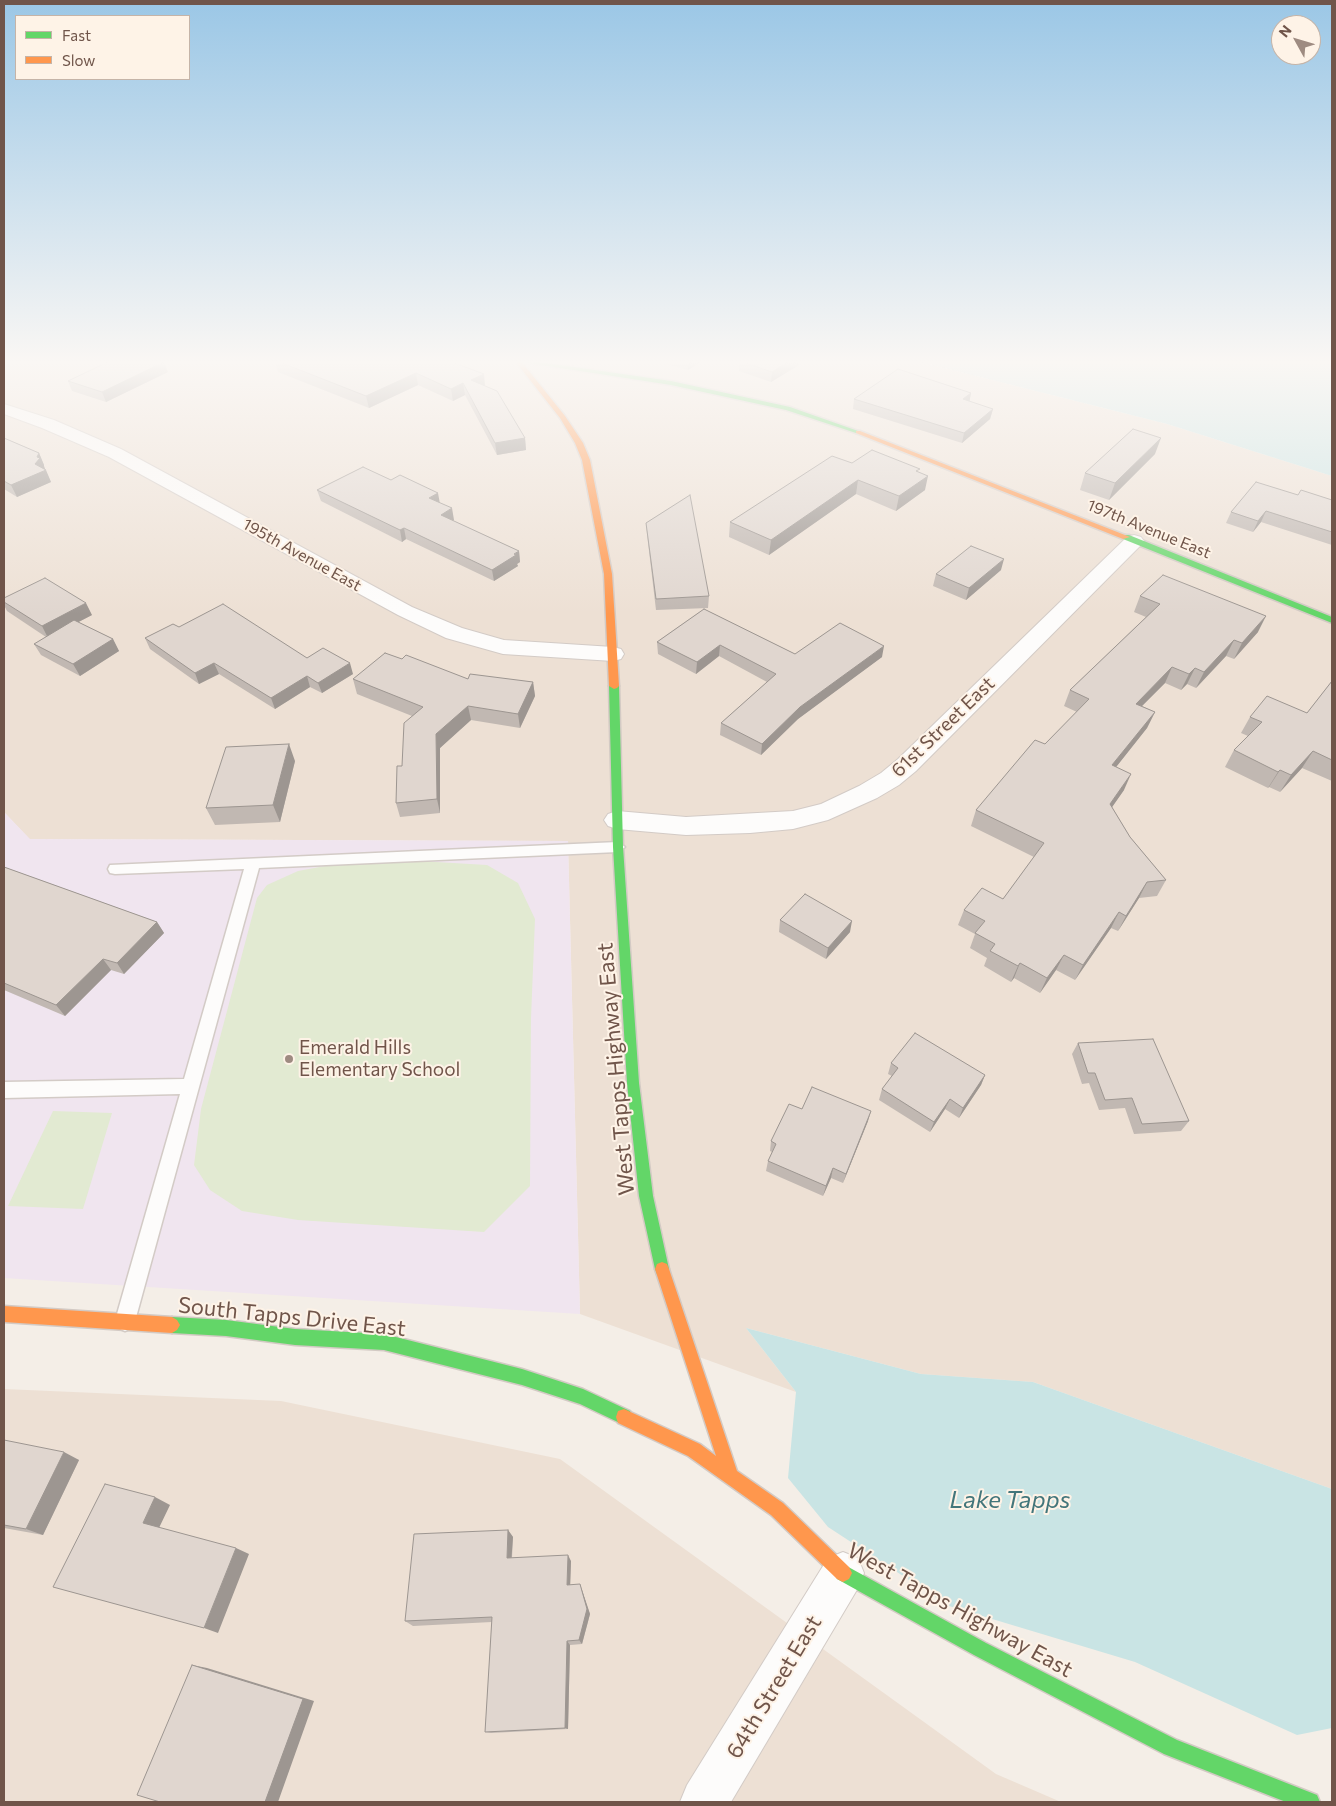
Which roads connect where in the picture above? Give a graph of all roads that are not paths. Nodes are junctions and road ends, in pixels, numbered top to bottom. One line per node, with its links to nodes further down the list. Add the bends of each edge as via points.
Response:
1 (96, 445): 6 (street, 195th Avenue East, via 405,611 454,633 504,647)
2 (580, 445): 6 (street, West Tapps Highway East, via 586,460 608,574)
3 (894, 445): 4 (street, 197th Avenue East)
4 (1134, 541): 5 (street, 197th Avenue East); 7 (street, 61st Street East, via 906,766 868,792 828,811 793,820 686,826)
5 (1332, 620)
6 (613, 654): 7 (street, West Tapps Highway East)
7 (618, 820): 8 (street, West Tapps Highway East)
8 (618, 847): 9 (lane); 15 (street, West Tapps Highway East, via 633,1083 646,1196 665,1283)
9 (253, 863): 10 (lane); 11 (lane)
10 (115, 868)
11 (190, 1086): 12 (lane); 14 (lane)
12 (4, 1090)
13 (4, 1314): 14 (street, South Tapps Drive East)
14 (124, 1321): 15 (street, South Tapps Drive East, via 403,1346 522,1377 583,1397 694,1450)
15 (730, 1474): 16 (street, West Tapps Highway East, via 777,1509)
16 (843, 1572): 17 (street, 64th Street East); 18 (street, West Tapps Highway East, via 980,1649 1171,1747)
17 (704, 1802)
18 (1310, 1802)

